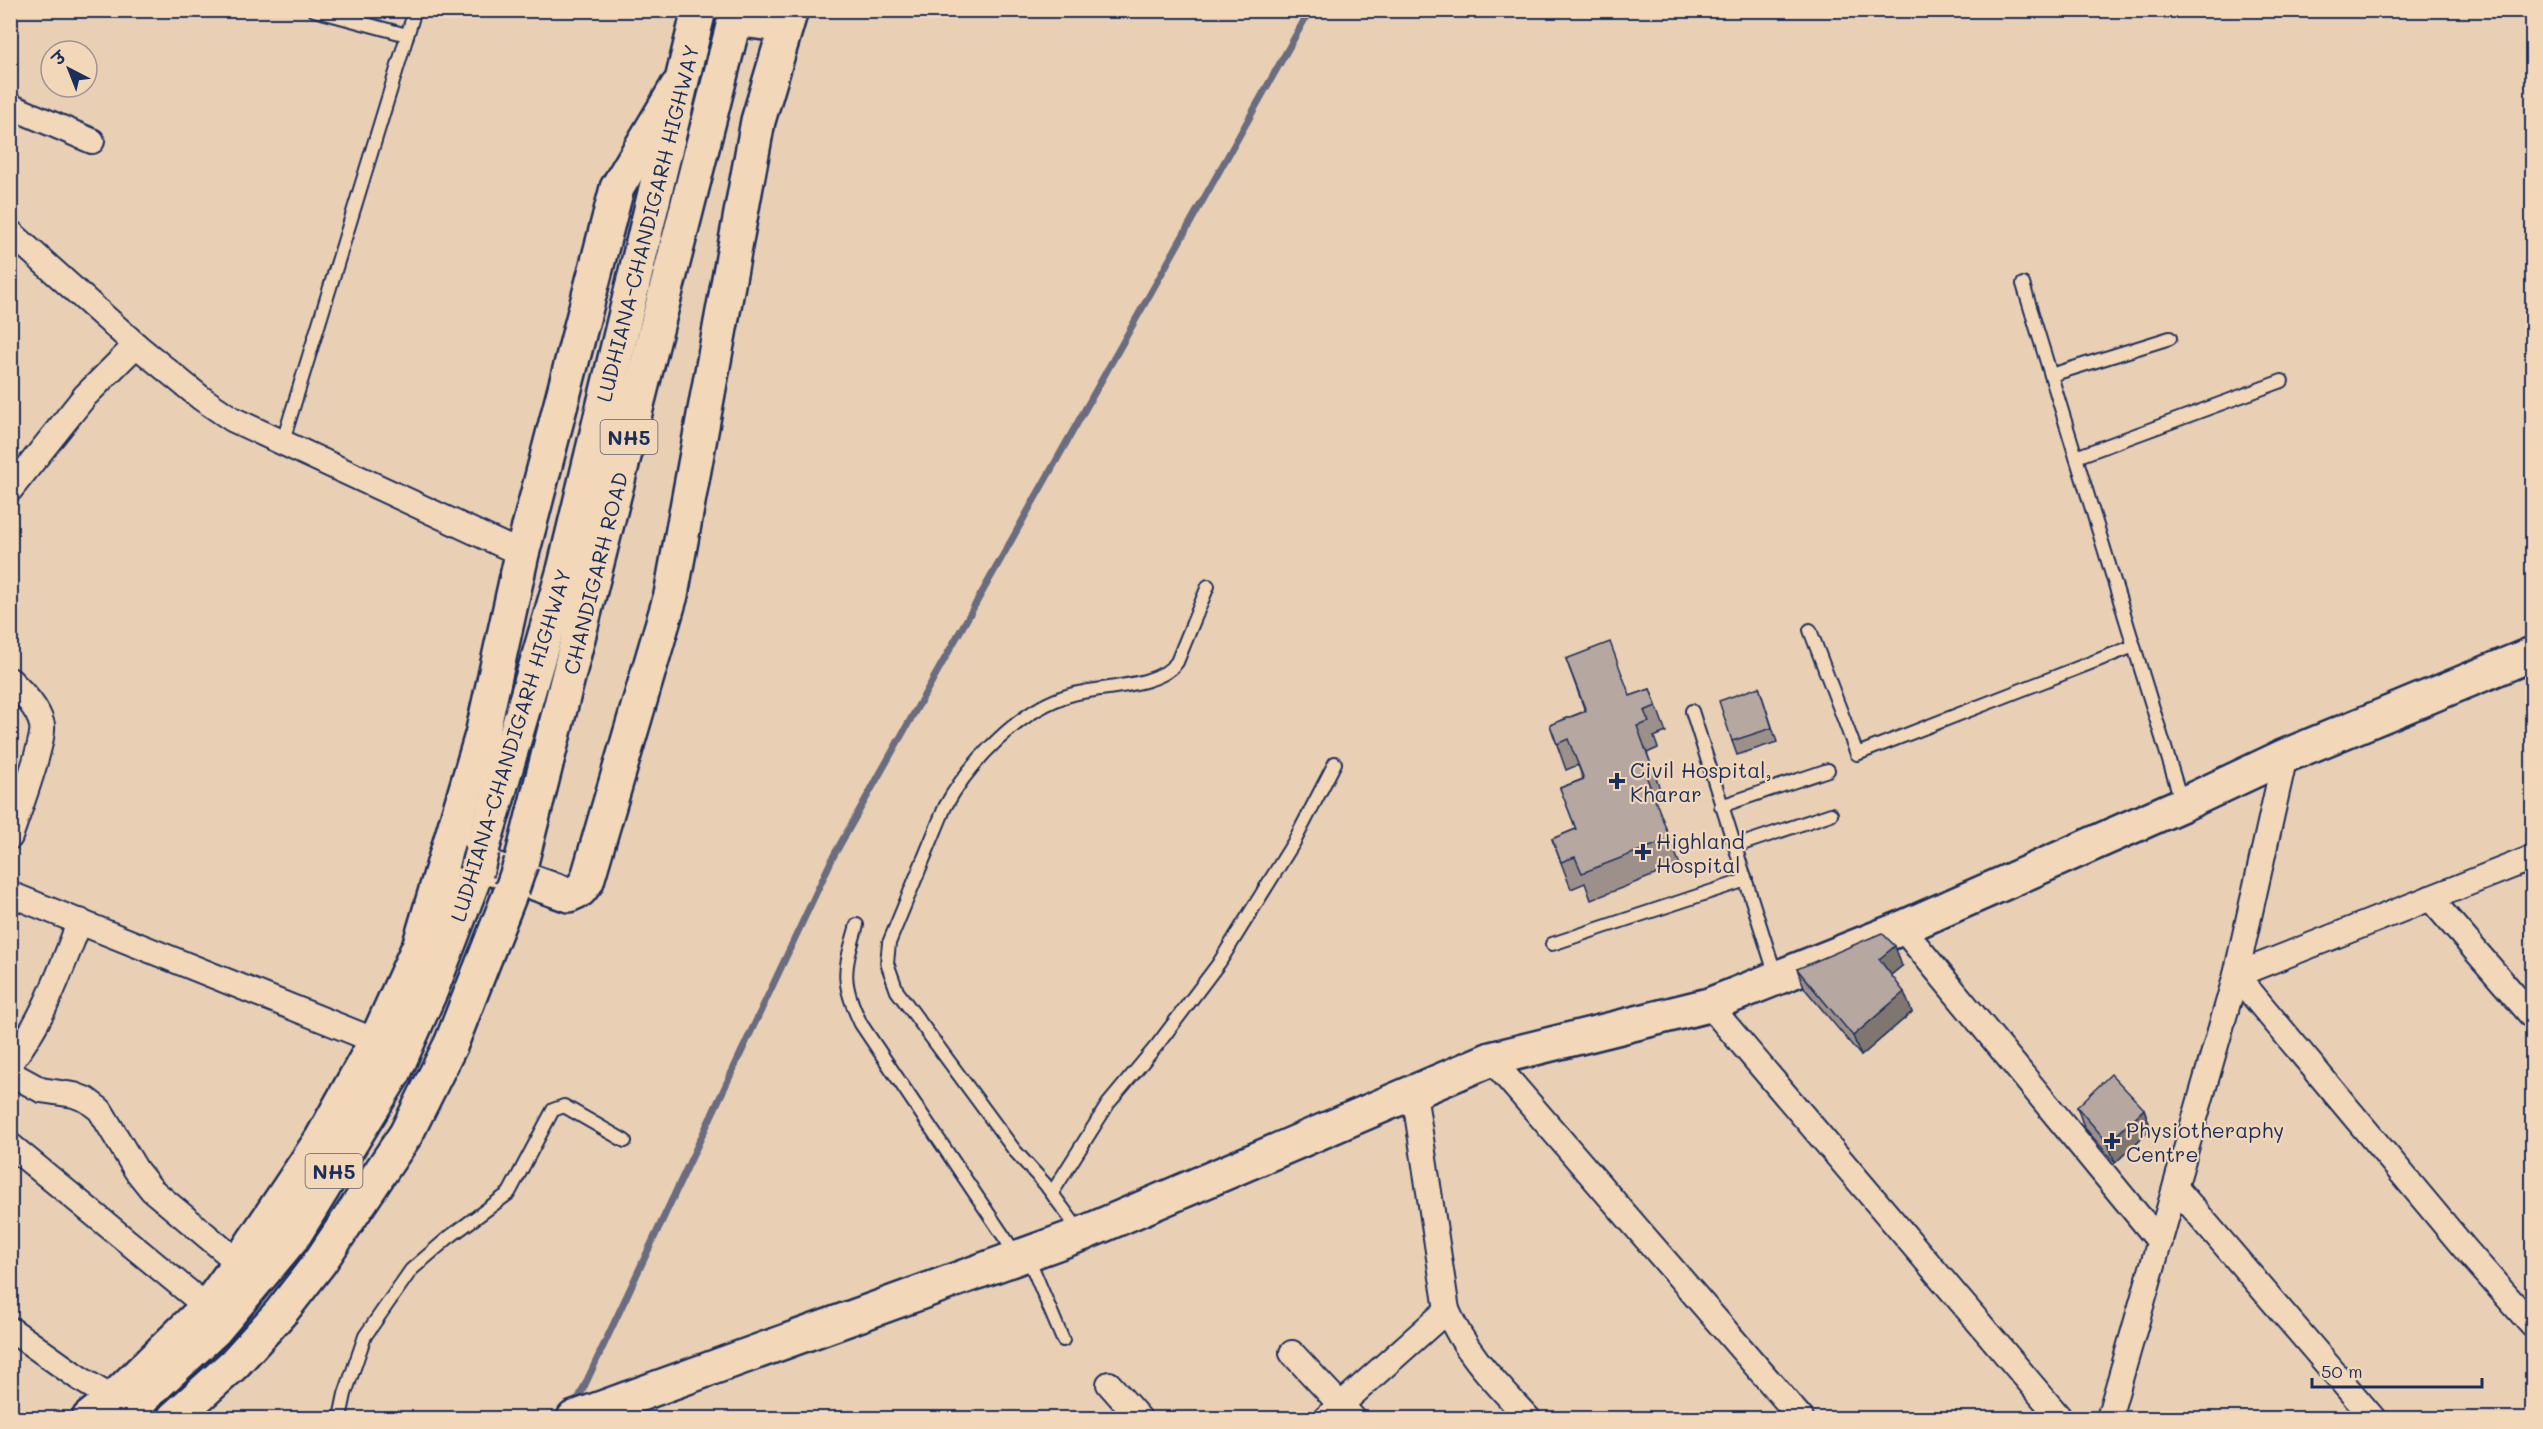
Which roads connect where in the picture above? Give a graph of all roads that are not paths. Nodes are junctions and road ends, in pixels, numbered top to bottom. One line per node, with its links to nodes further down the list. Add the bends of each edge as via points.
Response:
1 (314, 10): 6 (lane)
2 (415, 10): 6 (lane)
3 (699, 10): 7 (main road, LUDHIANA-CHANDIGARH HIGHWAY / NH5)
4 (736, 15): 5 (main road); 70 (main road, CHANDIGARH ROAD / NH5, via 517,876 451,1044 406,1134 320,1262 234,1364)
5 (788, 18): 34 (main road, via 758,121 670,595 587,881 569,895)
6 (407, 35): 16 (lane)
7 (682, 78): 19 (main road, via 617,189); 67 (main road, LUDHIANA-CHANDIGARH HIGHWAY / NH5, via 564,570 479,861 431,990 395,1071 293,1237 215,1330 141,1400)
8 (10, 106): 9 (street)
9 (92, 141)
10 (10, 232): 13 (street)
11 (2023, 284): 14 (lane)
12 (2170, 338): 14 (lane)
13 (136, 345): 16 (street, via 201,399); 18 (street, via 86,396)
14 (2051, 375): 17 (lane)
15 (2282, 381): 17 (lane)
16 (282, 444): 19 (street)
17 (2076, 457): 22 (lane)
18 (10, 490)
19 (522, 554): 34 (main road, via 482,735)
20 (1208, 586): 55 (lane, via 1171,671 1053,701 984,752 945,807 889,943 887,963 897,990 1015,1151)
21 (1810, 630): 22 (lane, via 1857,754)
22 (2134, 646): 29 (lane)
23 (2532, 654): 26 (main road)
24 (10, 680): 32 (street, via 38,714 43,728)
25 (1692, 711): 30 (lane)
26 (2285, 756): 29 (main road); 43 (street)
27 (1335, 764): 55 (lane, via 1294,842 1220,963 1108,1104)
28 (1828, 770): 30 (lane)
29 (2183, 804): 41 (main road)
30 (1721, 806): 33 (lane)
31 (1831, 814): 33 (lane)
32 (10, 837)
33 (1736, 846): 36 (lane)
34 (447, 852): 47 (main road, via 420,944)
35 (2532, 858): 38 (street)
36 (1746, 880): 42 (lane); 44 (lane)
37 (10, 894): 39 (street)
38 (2430, 898): 43 (street); 46 (street)
39 (80, 921): 47 (street); 49 (street, via 50,998)
40 (857, 925): 58 (lane, via 844,975 861,1024)
41 (1902, 928): 44 (main road); 57 (street)
42 (1552, 944)
43 (2236, 975): 54 (street); 62 (street)
44 (1777, 977): 45 (main road)
45 (1709, 1005): 48 (main road); 75 (street)
46 (2532, 1016)
47 (375, 1041): 59 (main road, via 321,1140)
48 (1491, 1059): 51 (main road); 74 (street)
49 (10, 1064)
50 (10, 1073): 59 (street, via 41,1090 87,1100 100,1110 152,1190)
51 (1414, 1094): 56 (main road); 61 (street)
52 (625, 1141): 71 (lane, via 564,1106 553,1110 509,1193 411,1270 365,1336)
53 (10, 1145): 60 (street)
54 (2176, 1188): 57 (street); 77 (street)
55 (1052, 1193): 56 (lane)
56 (1082, 1233): 58 (main road)
57 (2160, 1242): 76 (street)
58 (1022, 1255): 64 (lane); 69 (main road)
59 (239, 1263): 60 (main road)
60 (207, 1307): 67 (main road)
61 (1447, 1310): 68 (street); 73 (street, via 1477,1362)
62 (2532, 1324)
63 (10, 1329): 67 (street)
64 (1063, 1340)
65 (1292, 1353): 68 (street)
66 (1109, 1384): 72 (street)
67 (106, 1412)
68 (1341, 1414)
69 (580, 1416)
70 (174, 1419)
71 (340, 1419)
72 (1140, 1419)
73 (1528, 1419)
74 (1801, 1419)
75 (2061, 1419)
76 (2109, 1419)
77 (2373, 1419)

